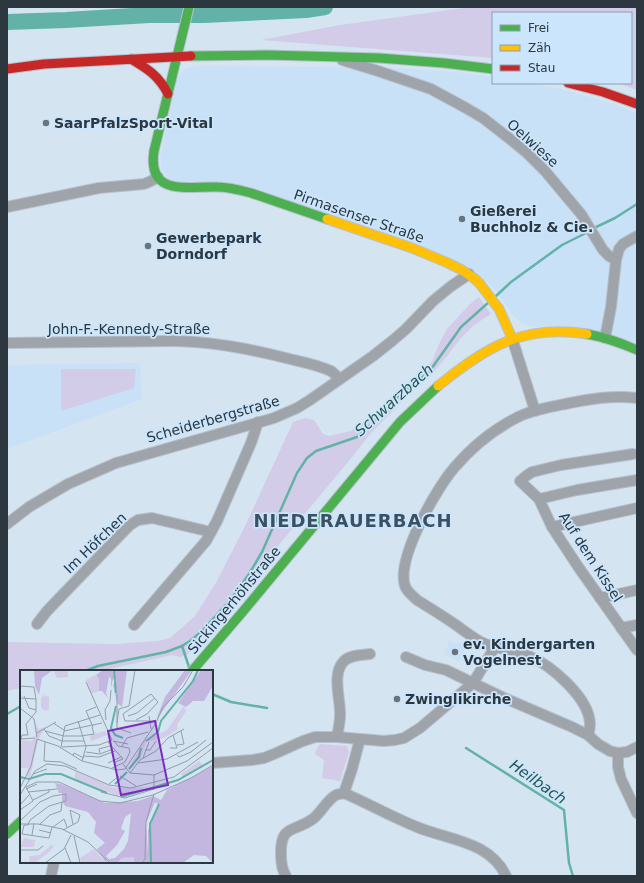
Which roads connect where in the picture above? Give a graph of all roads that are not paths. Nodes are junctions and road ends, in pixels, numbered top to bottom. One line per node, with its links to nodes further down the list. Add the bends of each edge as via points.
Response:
1 (189, 7): 2 (main road)
2 (177, 56): 3 (main road); 4 (main road); 8 (main road)
3 (329, 57): 6 (main road, via 379,58); 13 (street, Oelwiese, via 431,89 483,118 527,153 559,187 581,214 603,250)
4 (131, 59): 5 (main road, via 44,64); 8 (main road, via 152,72)
5 (7, 69)
6 (492, 69)
7 (572, 84): 9 (main road)
8 (168, 94): 10 (main road, via 154,155 153,165)
9 (637, 104)
10 (158, 176): 11 (street, via 144,184 99,188); 14 (main road, Pirmasenser Straße, via 171,186 215,187 251,193 412,248)
11 (7, 207)
12 (637, 236): 13 (street, via 623,244)
13 (616, 260): 16 (street)
14 (469, 274): 15 (main road, Pirmasenser Straße, via 499,309); 19 (street, Scheiderbergstraße, via 433,300 392,341)
15 (512, 338): 16 (main road, Sickingerhöhstraße, via 561,331); 21 (street, Pirmasenser Straße); 40 (main road, Sickingerhöhstraße, via 470,361 413,408)
16 (605, 338): 18 (main road, Sickingerhöhstraße)
17 (7, 343): 19 (street, John-F.-Kennedy-Straße, via 208,342 324,368)
18 (637, 350)
19 (340, 379): 22 (street, Scheiderbergstraße, via 297,408)
20 (637, 398): 21 (street, via 604,397)
21 (535, 411): 36 (street, via 519,416 494,431 454,468 423,518 409,550 406,564 405,587 411,595 480,642)
22 (258, 422): 27 (street, Scheiderbergstraße, via 116,462 68,484 29,507); 29 (street)
23 (633, 454): 25 (street, Auf dem Kissel, via 532,472 520,481)
24 (637, 480): 25 (street)
25 (539, 499): 28 (street, Auf dem Kissel)
26 (637, 508): 28 (street)
27 (7, 524)
28 (552, 526): 31 (street, Auf dem Kissel)
29 (211, 532): 32 (street, Im Höfchen, via 152,518 138,520 122,533); 33 (street, via 193,557)
30 (637, 590): 31 (street)
31 (600, 598): 35 (street, Auf dem Kissel)
32 (37, 624)
33 (134, 625)
34 (637, 625): 35 (street)
35 (621, 628): 37 (street, Auf dem Kissel)
36 (495, 648): 41 (street); 42 (street, via 530,656 558,674 586,707 590,722)
37 (637, 650)
38 (370, 654): 43 (street, via 348,658 339,669 340,715)
39 (406, 657): 41 (street, via 424,665 446,670)
40 (194, 669)
41 (474, 683): 42 (street, via 572,726); 44 (street, via 420,728 404,738 384,741)
42 (588, 736): 46 (street, via 604,748)
43 (337, 737): 44 (street); 47 (street, via 314,737 274,754 252,760)
44 (360, 739): 48 (street)
45 (637, 748): 46 (street)
46 (618, 753): 49 (street, via 621,779)
47 (213, 763)
48 (344, 793): 54 (street, via 335,796 314,818 286,832 281,846 283,871); 55 (street, via 416,827 474,846 495,860)
49 (637, 813)
50 (20, 822): 51 (main road)
51 (7, 834)
52 (54, 863): 53 (street)
53 (51, 876)
54 (286, 876)
55 (506, 876)

